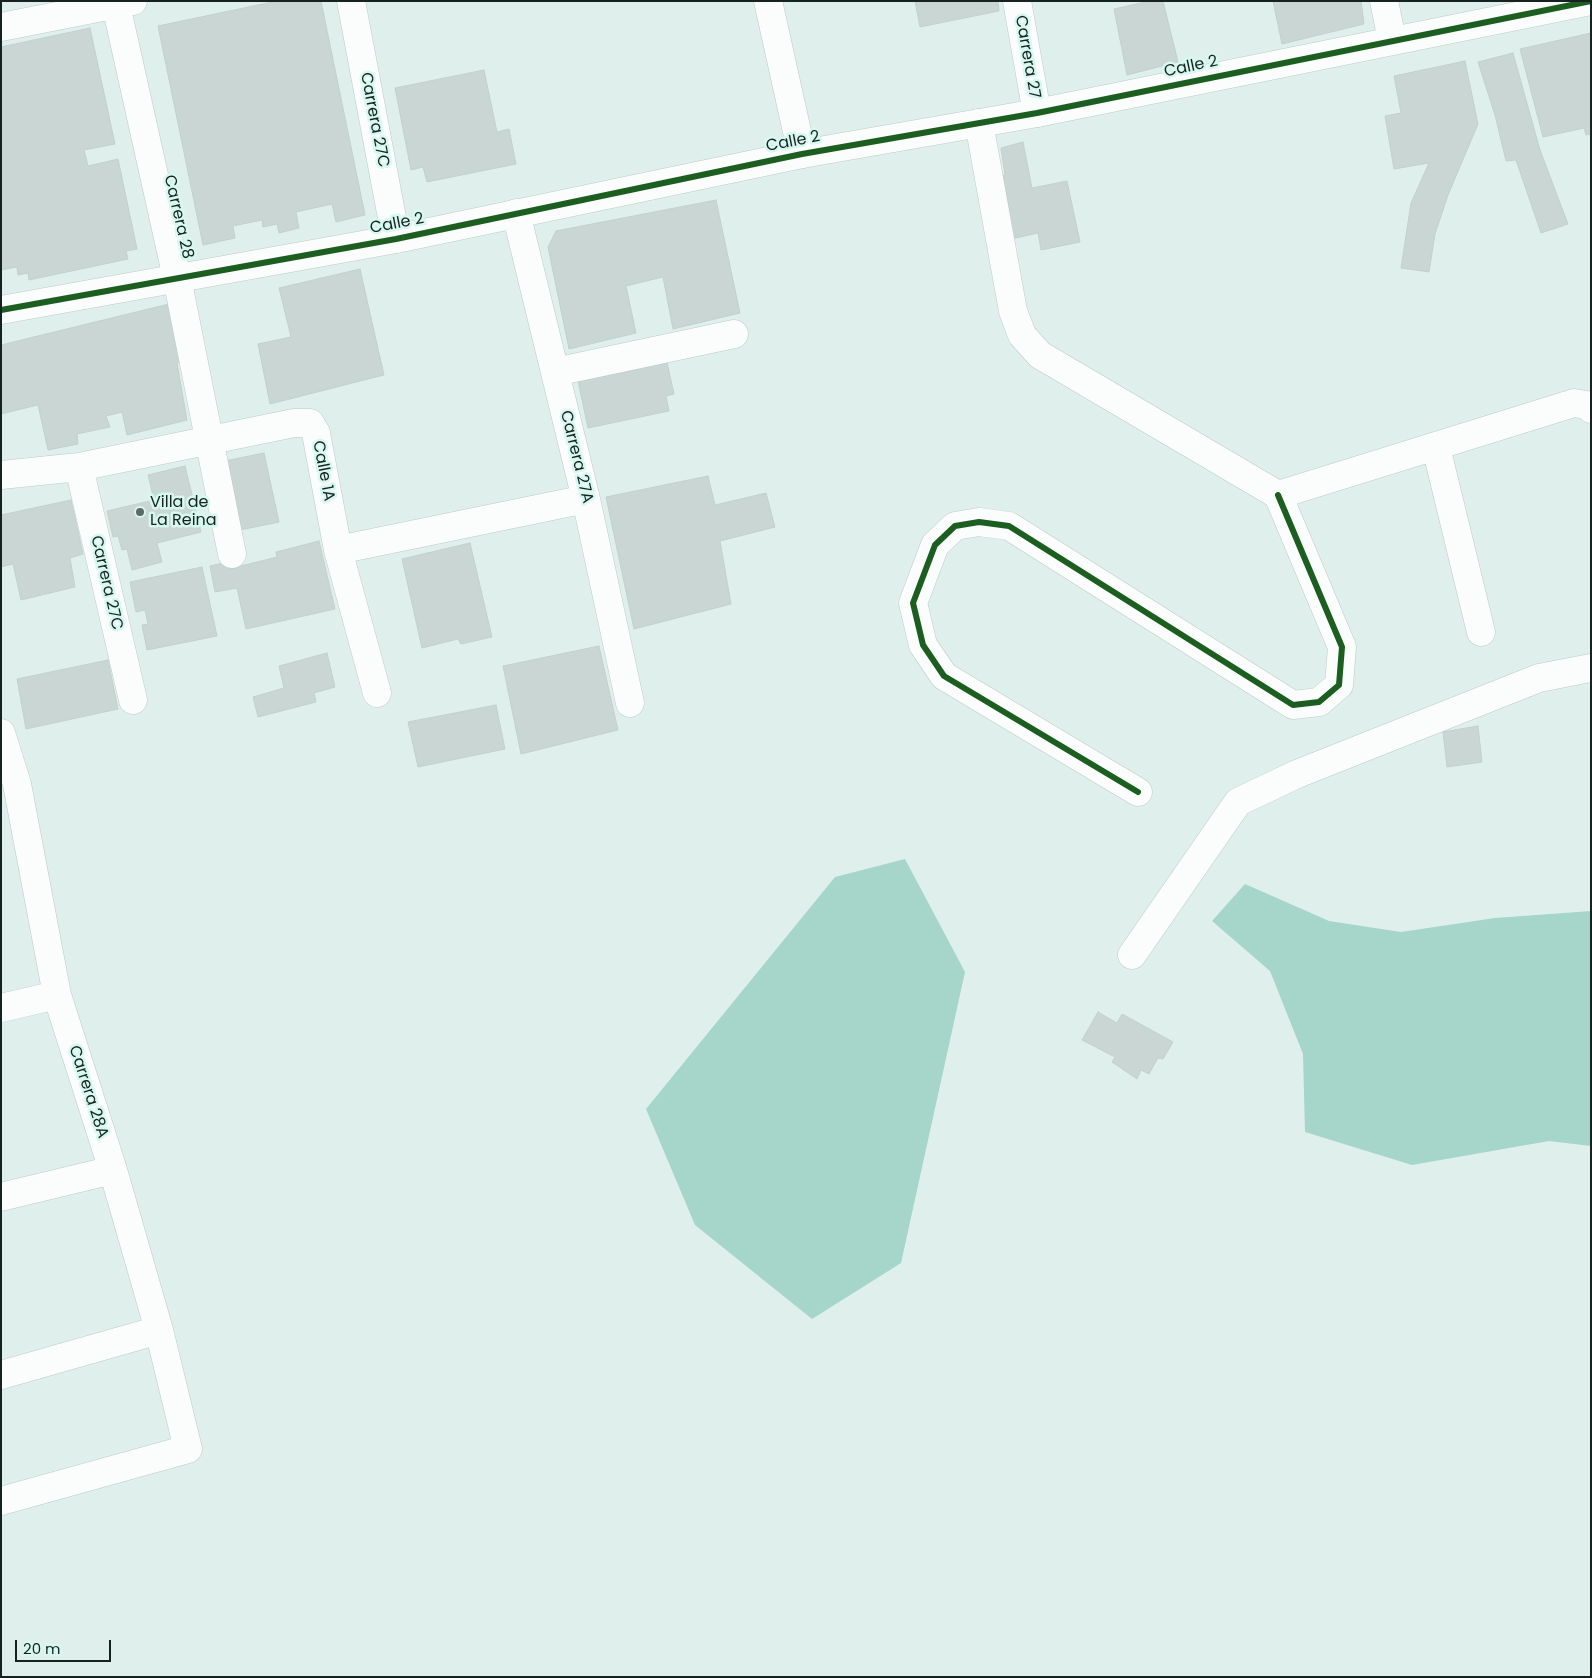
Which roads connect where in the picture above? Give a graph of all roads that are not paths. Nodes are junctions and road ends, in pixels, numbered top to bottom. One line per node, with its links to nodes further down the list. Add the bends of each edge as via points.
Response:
1 (351, 1): 13 (street, Carrera 27C)
2 (768, 1): 11 (street)
3 (1017, 1): 9 (street, Carrera 27)
4 (1384, 1): 8 (street)
5 (1590, 1): 8 (street, Calle 2)
6 (125, 3): 7 (street); 14 (street, Carrera 28)
7 (1, 27)
8 (1392, 40): 9 (street, Calle 2)
9 (1037, 113): 10 (street, Calle 2)
10 (979, 123): 11 (street, Calle 2); 23 (street, via 1013,311 1022,335 1040,355)
11 (802, 154): 12 (street, Calle 2)
12 (516, 213): 13 (street, Calle 2); 17 (street, Carrera 27A)
13 (396, 239): 14 (street, Calle 2)
14 (177, 278): 15 (street, Calle 2); 19 (street, Carrera 28)
15 (1, 310)
16 (734, 334): 17 (street)
17 (555, 372): 24 (street, Carrera 27A)
18 (1591, 409): 20 (street, via 1574,403)
19 (208, 440): 21 (street, Calle 1A); 25 (street, Calle 1A, via 294,423 310,423 316,433); 26 (street, Carrera 28)
20 (1436, 447): 23 (street); 27 (street)
21 (79, 467): 22 (street, Calle 1A); 30 (street, Carrera 27C)
22 (1, 475)
23 (1278, 495): 34 (street, via 1342,647 1339,685 1319,702 1293,705 1009,526 979,522 955,526 935,545 913,603 923,645 944,676)
24 (586, 499): 25 (street); 31 (street, Carrera 27A)
25 (338, 550): 29 (street)
26 (232, 554)
27 (1481, 632)
28 (1591, 668): 35 (street, via 1539,678 1297,774 1238,802)
29 (377, 693)
30 (133, 700)
31 (630, 703)
32 (1, 733): 33 (street, Carrera 28A)
33 (9, 786): 36 (street, Carrera 28A)
34 (1138, 792)
35 (1132, 955)
36 (57, 995): 37 (street); 38 (street, Carrera 28A)
37 (1, 1008)
38 (113, 1170): 39 (street); 40 (street, Carrera 28A)
39 (1, 1197)
40 (159, 1330): 41 (street); 42 (street, Carrera 28A, via 188,1449)
41 (1, 1375)
42 (1, 1501)

